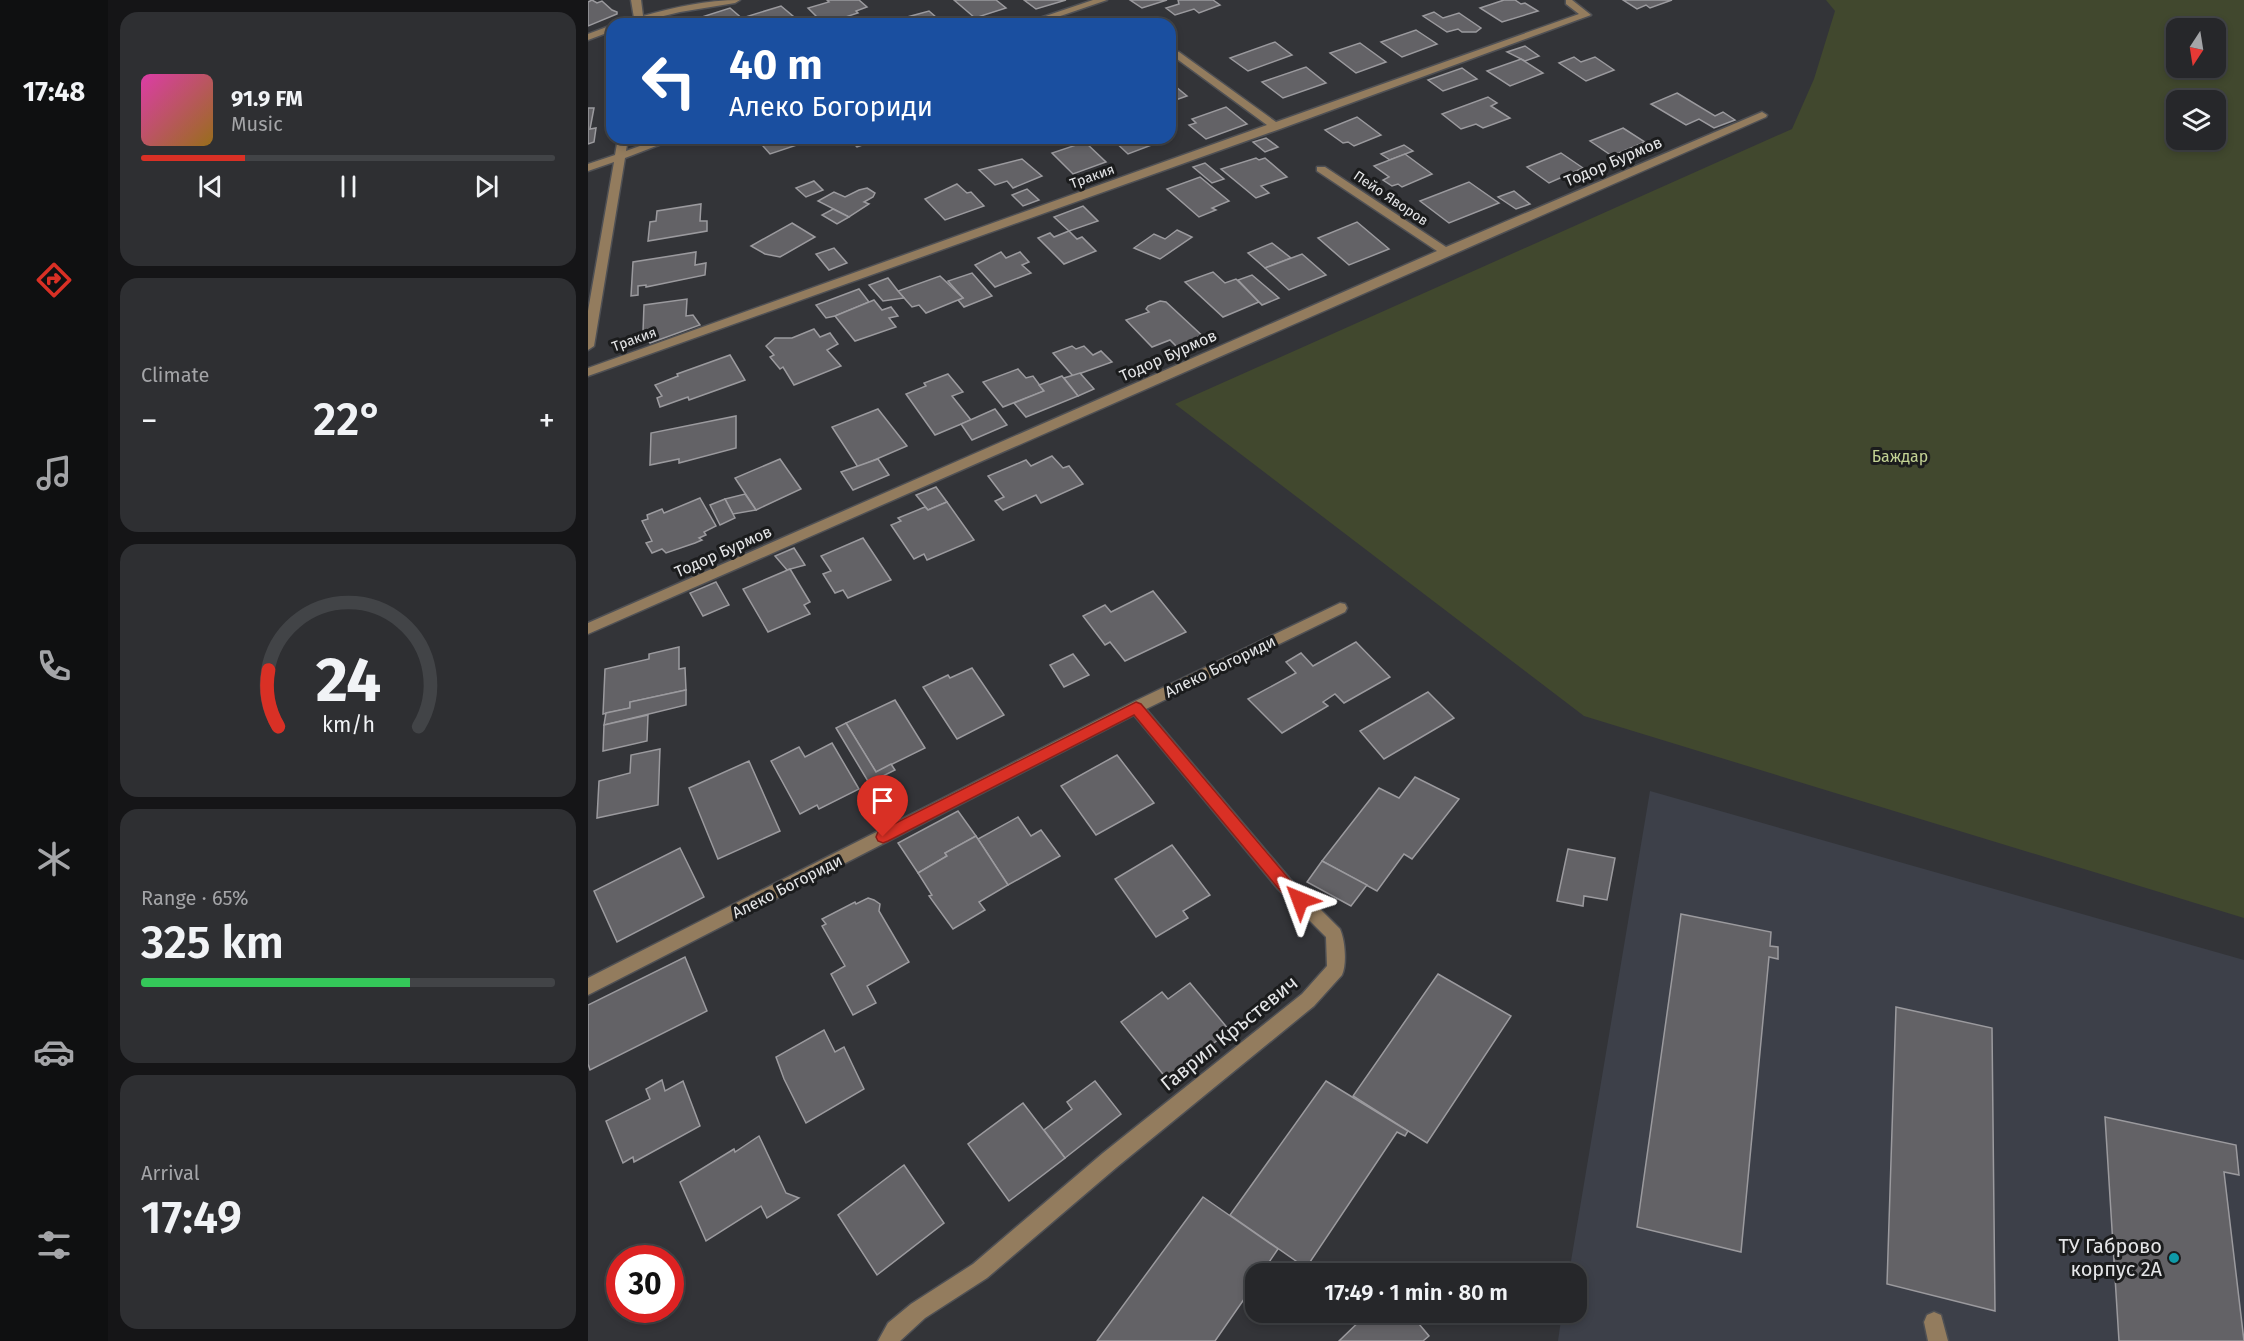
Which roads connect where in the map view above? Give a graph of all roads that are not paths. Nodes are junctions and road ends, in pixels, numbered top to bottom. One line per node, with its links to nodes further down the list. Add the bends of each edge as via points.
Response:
1 (636, 0): 5 (street)
2 (735, 0): 6 (street)
3 (1102, 0): 7 (street)
4 (1569, 2): 12 (street, Тракия, via 1586,15)
5 (639, 18)
6 (653, 18)
7 (1046, 18)
8 (606, 30): 9 (street)
9 (588, 37)
10 (1176, 54): 12 (street)
11 (1762, 115): 18 (street, Тодор Бурмов)
12 (1275, 126): 20 (street, Тракия)
13 (622, 144): 15 (street)
14 (653, 144): 15 (street)
15 (621, 154): 16 (street); 19 (street)
16 (588, 168)
17 (1321, 169): 18 (street, Пейо Яворов)
18 (1445, 252): 22 (street, Тодор Бурмов)
19 (588, 346)
20 (588, 372)
21 (1340, 608): 23 (street, Алеко Богориди)
22 (588, 629)
23 (1136, 707): 24 (street, Алеко Богориди); 25 (street, Гаврил Кръстевич, via 1284,884 1334,934 1336,969 1308,1000 980,1271 918,1311)
24 (588, 987)
25 (888, 1341)

